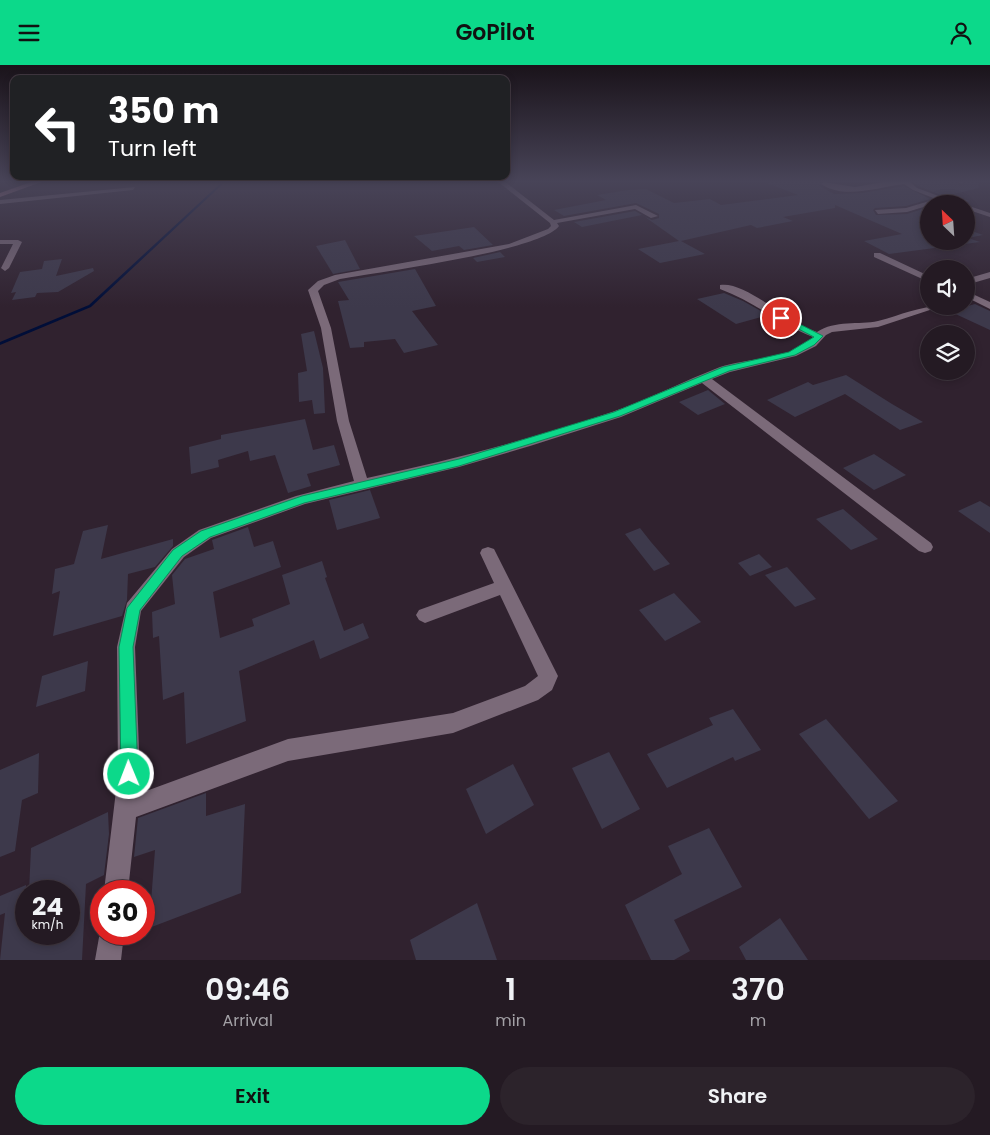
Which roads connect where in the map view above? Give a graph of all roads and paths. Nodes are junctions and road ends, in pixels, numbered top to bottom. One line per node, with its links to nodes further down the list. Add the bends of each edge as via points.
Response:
1 (554, 222): 15 (street, via 551,231 511,246 338,277 321,283 313,290 326,328 342,421)
2 (0, 242): 4 (street, via 18,242)
3 (877, 255): 5 (street)
4 (2, 268): 7 (street, via 5,271)
5 (920, 275)
6 (990, 275): 8 (street)
7 (0, 279)
8 (975, 279)
9 (723, 287): 13 (street, via 747,296 794,326)
10 (975, 297): 11 (street)
11 (990, 306)
12 (920, 311): 13 (street, via 878,324 830,329)
13 (819, 336): 14 (street, via 812,344 792,354)
14 (703, 377): 15 (street, via 617,414 534,441); 16 (street)
15 (362, 484): 20 (street, via 302,499 206,534 178,553 133,608 126,647 129,774)
16 (925, 547)
17 (488, 553): 18 (street)
18 (504, 586): 19 (street); 20 (street, via 548,676 545,683 531,693 453,723 288,750)
19 (425, 615)
20 (125, 810): 21 (street)
21 (117, 880)
22 (110, 945): 23 (street)
23 (108, 960)

